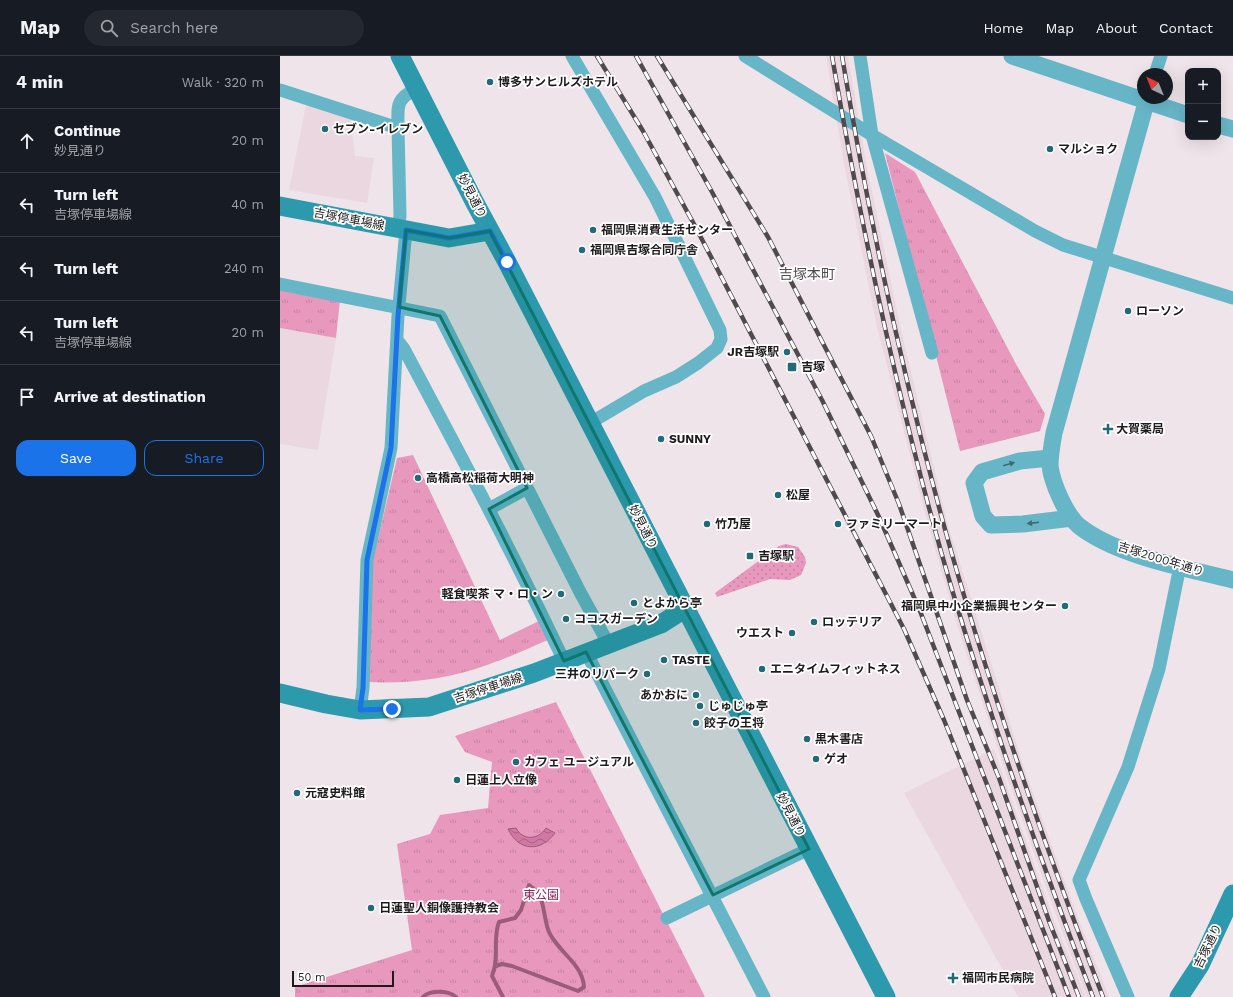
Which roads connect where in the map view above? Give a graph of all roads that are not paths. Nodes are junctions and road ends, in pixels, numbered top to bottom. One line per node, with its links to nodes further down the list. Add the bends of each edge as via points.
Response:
1 (400, 56): 8 (main road, 妙見通り)
2 (572, 56): 27 (street, via 655,198 720,330 721,339 717,348 676,377 644,391)
3 (745, 56): 17 (street)
4 (860, 56): 17 (street)
5 (1012, 56): 10 (street)
6 (1161, 56): 7 (street)
7 (1157, 68)
8 (417, 88): 15 (street, via 403,96 398,106); 20 (main road, 妙見通り)
9 (280, 90): 15 (street)
10 (1137, 97)
11 (1146, 104): 21 (street)
12 (1158, 104): 13 (street)
13 (1185, 114)
14 (1221, 126): 16 (street)
15 (398, 128): 19 (street)
16 (1233, 129)
17 (872, 135): 21 (street, via 1035,231 1063,245); 26 (street)
18 (280, 206): 19 (main road, 吉塚停車場線)
19 (402, 230): 20 (main road, 吉塚停車場線, via 449,238); 24 (street)
20 (490, 231): 27 (main road, 妙見通り)
21 (1102, 256): 23 (street); 28 (street, via 1054,433)
22 (280, 284): 24 (street)
23 (1233, 298)
24 (399, 307): 25 (street); 29 (street, via 440,316)
25 (397, 340): 30 (street); 39 (street, via 391,448 367,560)
26 (932, 353)
27 (590, 422): 34 (main road, 妙見通り)
28 (1050, 458): 31 (street, 吉塚2000年通り, via 1062,502); 31 (street, one-way to 28, via 991,525 983,516 974,483 982,472 1020,461)
29 (527, 488): 30 (street); 35 (street)
30 (489, 509): 37 (street)
31 (1072, 518): 32 (street, 吉塚2000年通り, via 1079,526 1100,539 1124,550)
32 (1180, 566): 33 (street, 吉塚2000年通り); 46 (street, via 1159,669 1128,767 1079,880)
33 (1233, 580)
34 (686, 608): 35 (main road, 吉塚停車場線, via 661,624); 40 (main road, 妙見通り)
35 (608, 643): 36 (main road, 吉塚停車場線)
36 (586, 652): 37 (main road, 吉塚停車場線); 42 (street)
37 (564, 661): 39 (main road, 吉塚停車場線, via 429,707)
38 (280, 693): 39 (main road, 吉塚停車場線)
39 (360, 710)
40 (809, 849): 42 (street); 45 (main road, 妙見通り)
41 (1233, 894): 47 (main road, 吉塚通り, via 1200,965)
42 (713, 895): 43 (street); 44 (street)
43 (667, 918)
44 (764, 997)
45 (886, 997)
46 (1128, 997)
47 (1179, 997)

